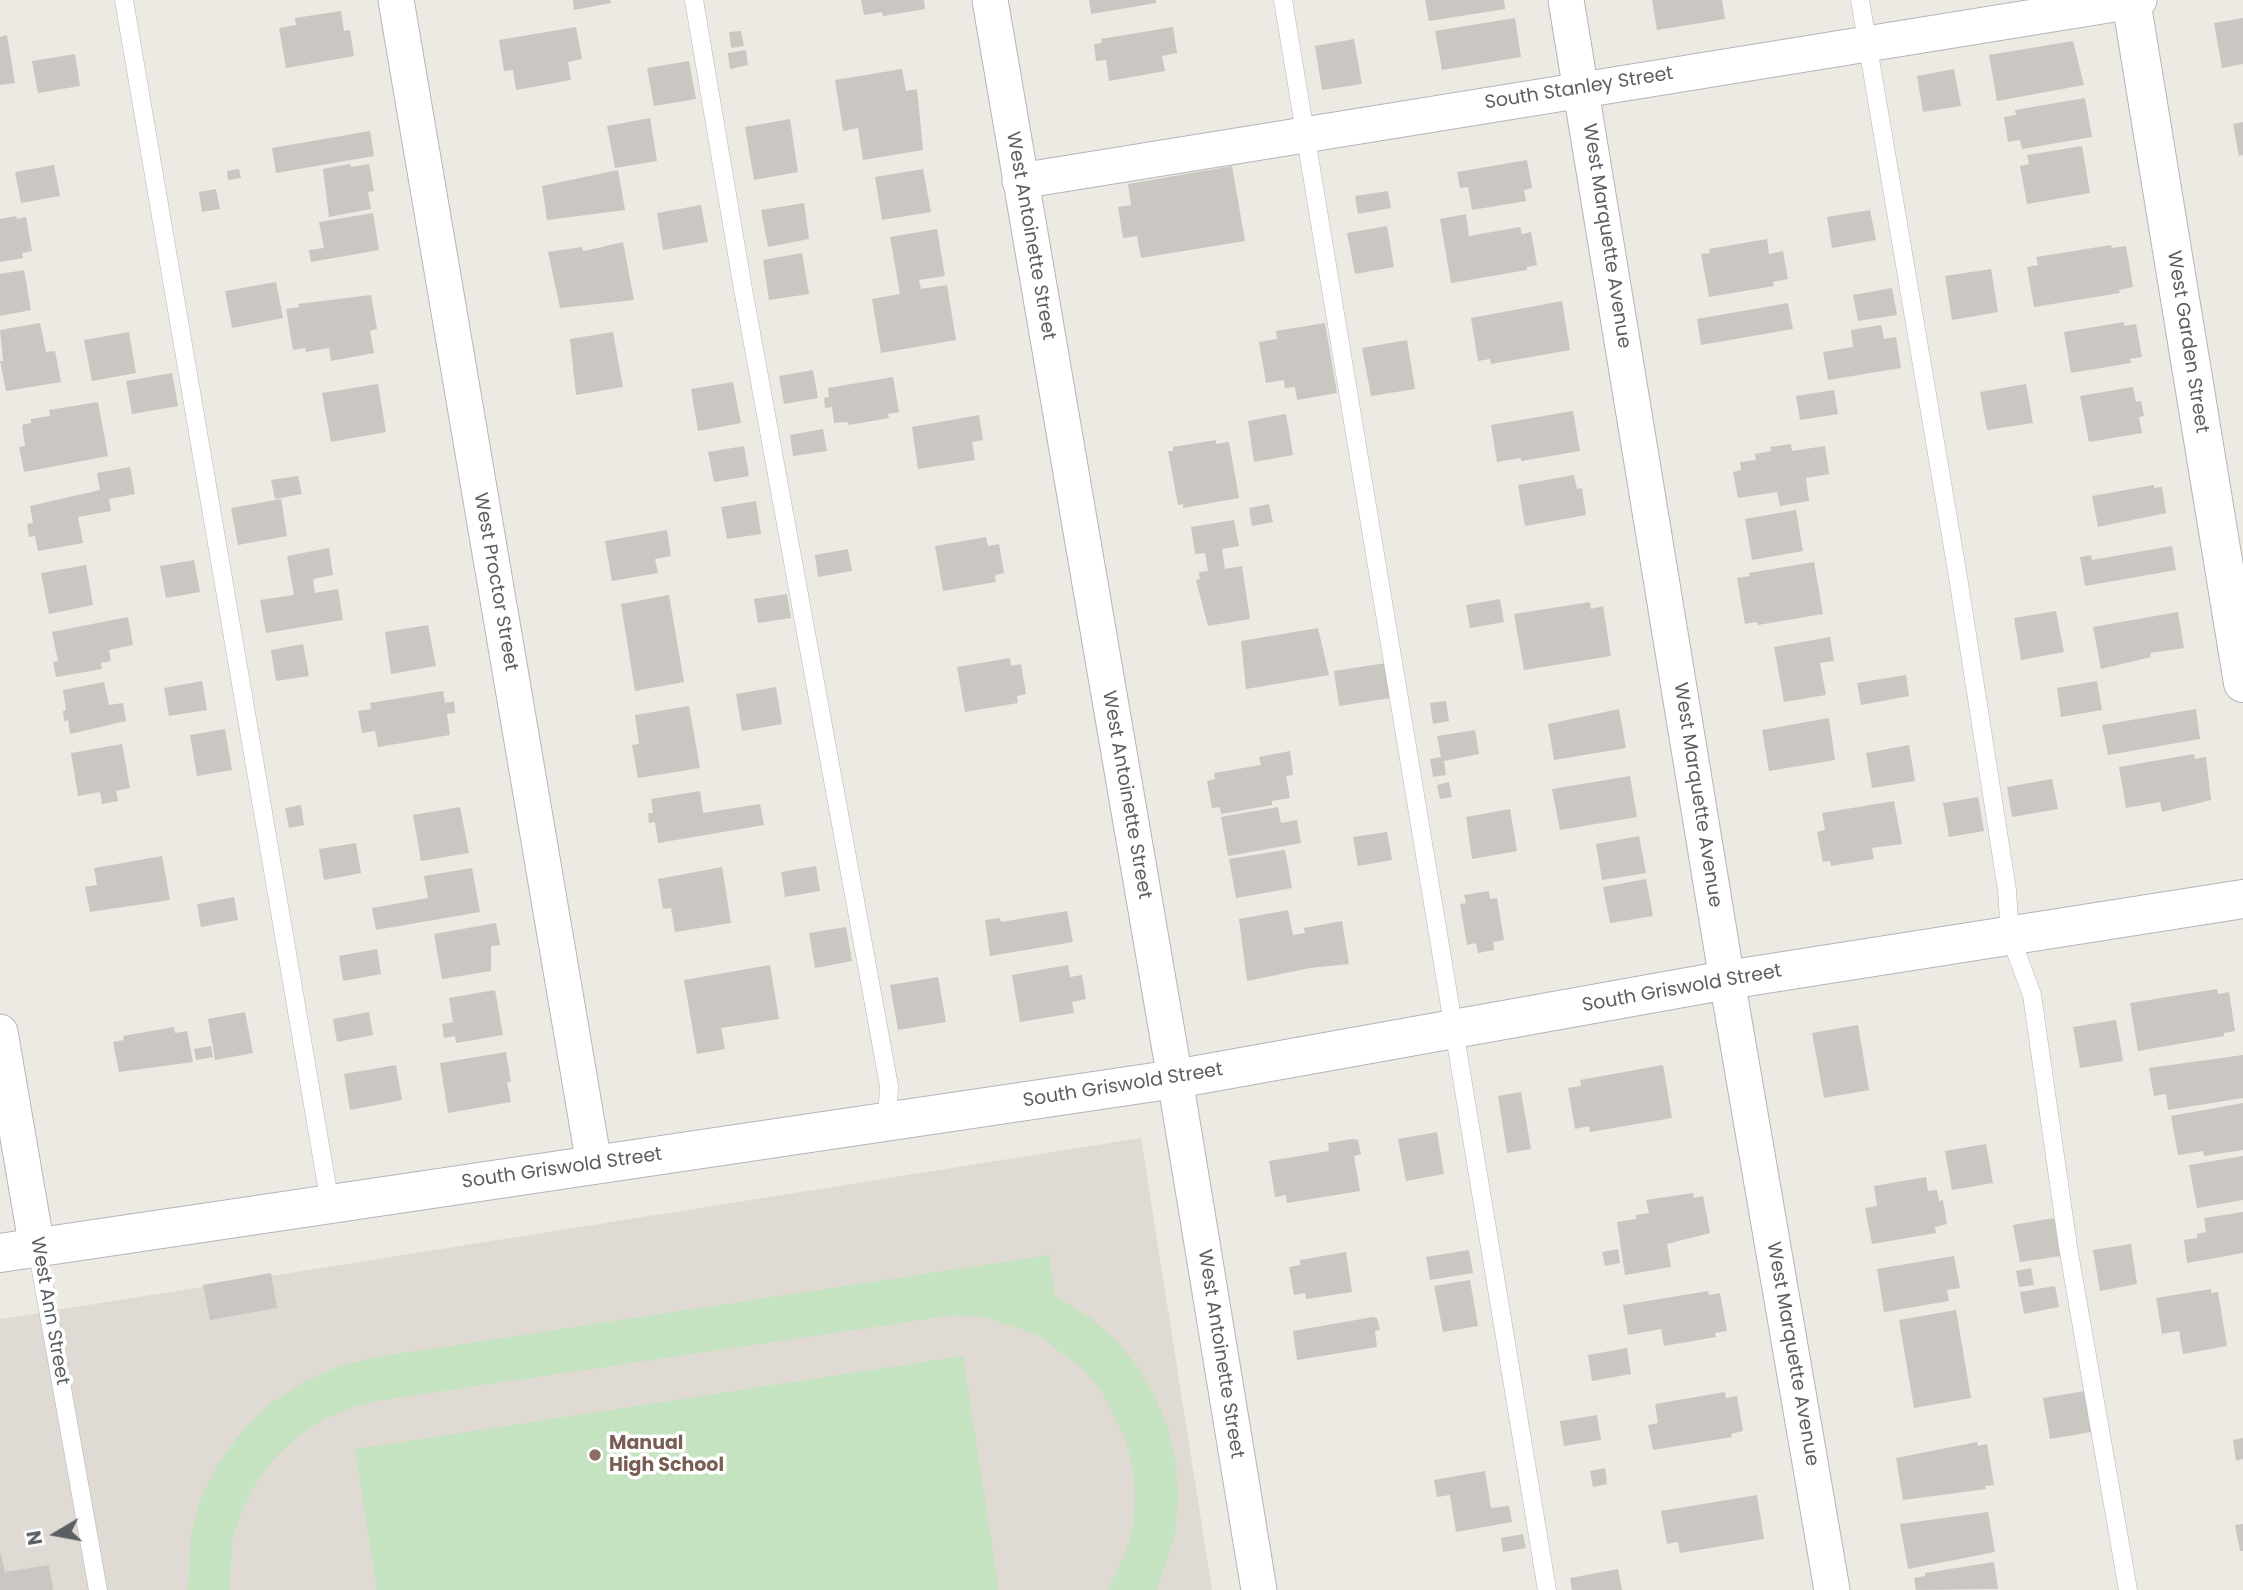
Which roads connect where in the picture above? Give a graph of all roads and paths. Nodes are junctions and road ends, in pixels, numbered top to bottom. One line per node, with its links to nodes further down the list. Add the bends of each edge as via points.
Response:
1 (124, 0): 22 (lane)
2 (396, 0): 21 (street, West Proctor Street)
3 (694, 0): 20 (lane, via 889,1086)
4 (990, 0): 12 (street, West Antoinette Street)
5 (1283, 0): 11 (lane)
6 (1566, 0): 10 (street, West Marquette Avenue)
7 (1860, 0): 9 (lane)
8 (2134, 1): 9 (street, South Stanley Street); 13 (street, West Garden Street)
9 (1868, 44): 10 (street, South Stanley Street); 15 (lane, via 1957,571 2007,890)
10 (1582, 88): 11 (street, South Stanley Street); 16 (street, West Marquette Avenue)
11 (1305, 133): 12 (street, South Stanley Street); 17 (lane)
12 (1020, 181): 19 (street, West Antoinette Street)
13 (2243, 683)
14 (2243, 899): 15 (street, South Griswold Street)
15 (2010, 936): 16 (street, South Griswold Street); 29 (lane, via 2032,995 2068,1247)
16 (1727, 981): 17 (street, South Griswold Street); 28 (street, West Marquette Avenue)
17 (1453, 1030): 19 (street, South Griswold Street); 27 (lane)
18 (0, 1032): 23 (street, West Ann Street)
19 (1175, 1079): 20 (street, South Griswold Street); 26 (street, West Antoinette Street)
20 (887, 1121): 21 (street, South Griswold Street)
21 (594, 1164): 22 (street, South Griswold Street)
22 (330, 1204): 23 (street, South Griswold Street)
23 (37, 1248): 24 (street, South Griswold Street); 25 (lane, West Ann Street)
24 (0, 1253)
25 (98, 1590)
26 (1259, 1590)
27 (1547, 1590)
28 (1832, 1590)
29 (2129, 1590)

